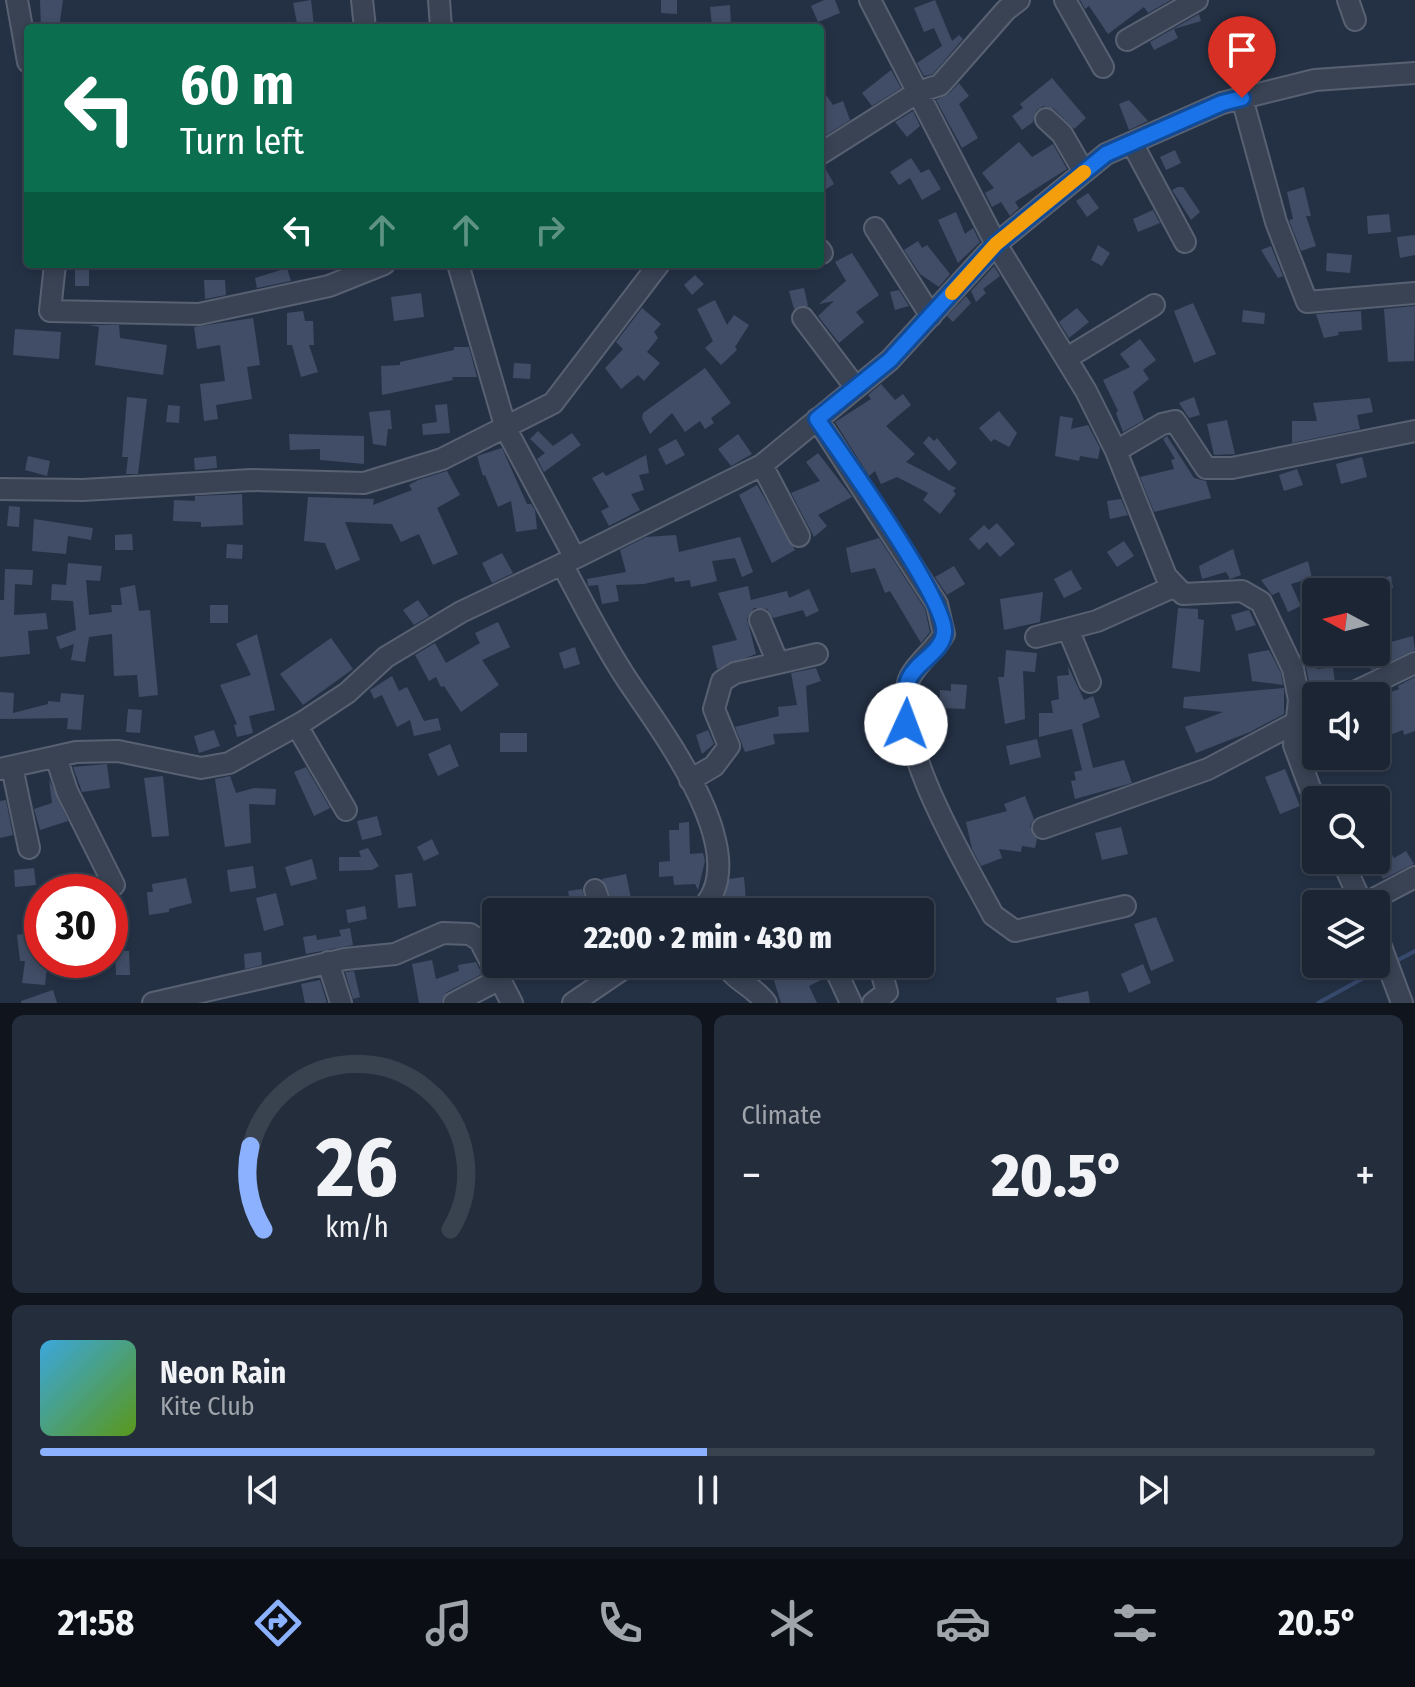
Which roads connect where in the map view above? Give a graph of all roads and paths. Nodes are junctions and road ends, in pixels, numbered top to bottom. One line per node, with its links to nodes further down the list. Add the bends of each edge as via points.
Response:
1 (17, 0): 12 (street)
2 (362, 0): 10 (street)
3 (439, 0): 11 (street)
4 (870, 0): 16 (street)
5 (1019, 0): 16 (street, via 940,85)
6 (1065, 0): 14 (street)
7 (1197, 0): 13 (street)
8 (1348, 0): 9 (street)
9 (1355, 20)
10 (365, 24)
11 (441, 24)
12 (24, 39)
13 (1127, 40)
14 (1103, 67)
15 (1415, 73): 17 (street, via 1315,80)
16 (918, 92): 20 (street); 24 (street)
17 (1242, 98): 19 (street); 29 (street, via 1276,222 1307,302)
18 (1046, 119): 21 (street, via 1062,134)
19 (1132, 143): 21 (street, via 1106,154); 23 (street)
20 (824, 151)
21 (1084, 172): 24 (street)
22 (875, 228): 31 (street)
23 (1185, 242)
24 (996, 244): 31 (street); 33 (street)
25 (55, 268): 26 (street, via 50,311 199,314 329,286)
26 (374, 268)
27 (459, 268): 36 (street)
28 (656, 268): 36 (street, via 558,408)
29 (1415, 293)
30 (1154, 305): 33 (street)
31 (931, 316): 34 (street)
32 (803, 318): 34 (street)
33 (1067, 358): 38 (street)
34 (856, 388): 35 (street)
35 (817, 419): 39 (street); 68 (street, via 896,537 943,620 939,644 908,680 906,724 918,761 993,915 1015,931)
36 (506, 429): 40 (street, via 442,459 364,483 251,480); 42 (street)
37 (1415, 431): 38 (street, via 1232,468 1206,468 1175,421)
38 (1116, 451): 43 (street)
39 (762, 465): 41 (street); 42 (street)
40 (0, 489)
41 (799, 536)
42 (568, 561): 54 (street, via 461,612 386,657 347,693); 57 (street, via 627,680 665,732)
43 (1173, 587): 45 (street); 53 (street, via 1183,594 1242,591 1261,602 1293,669 1299,700)
44 (760, 620): 48 (street)
45 (1068, 629): 46 (street); 50 (street)
46 (1036, 637)
47 (817, 654): 48 (street)
48 (778, 663): 57 (street, via 722,681 714,709 729,746 714,766)
49 (1415, 663): 51 (street)
50 (1090, 682)
51 (1375, 682)
52 (1302, 719): 53 (street)
53 (1295, 723): 58 (street, via 1294,745); 60 (street, via 1208,769)
54 (297, 726): 55 (street, via 217,766 189,767 118,751); 59 (street)
55 (56, 757): 56 (street); 62 (street)
56 (6, 768): 61 (street)
57 (690, 780): 67 (street, via 715,842 718,870)
58 (1309, 786)
59 (346, 810)
60 (1043, 828)
61 (29, 848)
62 (108, 874)
63 (1415, 877): 65 (street)
64 (595, 890): 66 (street)
65 (1390, 890)
66 (598, 898)
67 (711, 898)
68 (1125, 906)
69 (328, 962): 75 (street, via 395,954 457,932 480,941); 77 (street); 79 (street)
70 (1390, 971): 85 (street)
71 (611, 978): 76 (street)
72 (737, 978): 82 (street, via 755,987)
73 (839, 978): 83 (street)
74 (884, 978): 84 (street, via 885,996)
75 (500, 979): 80 (street); 81 (street)
76 (587, 999)
77 (181, 1000): 78 (street)
78 (153, 1003)
79 (341, 1003)
80 (454, 1003)
81 (512, 1003)
82 (766, 1003)
83 (851, 1003)
84 (873, 1003)
85 (1402, 1003)

